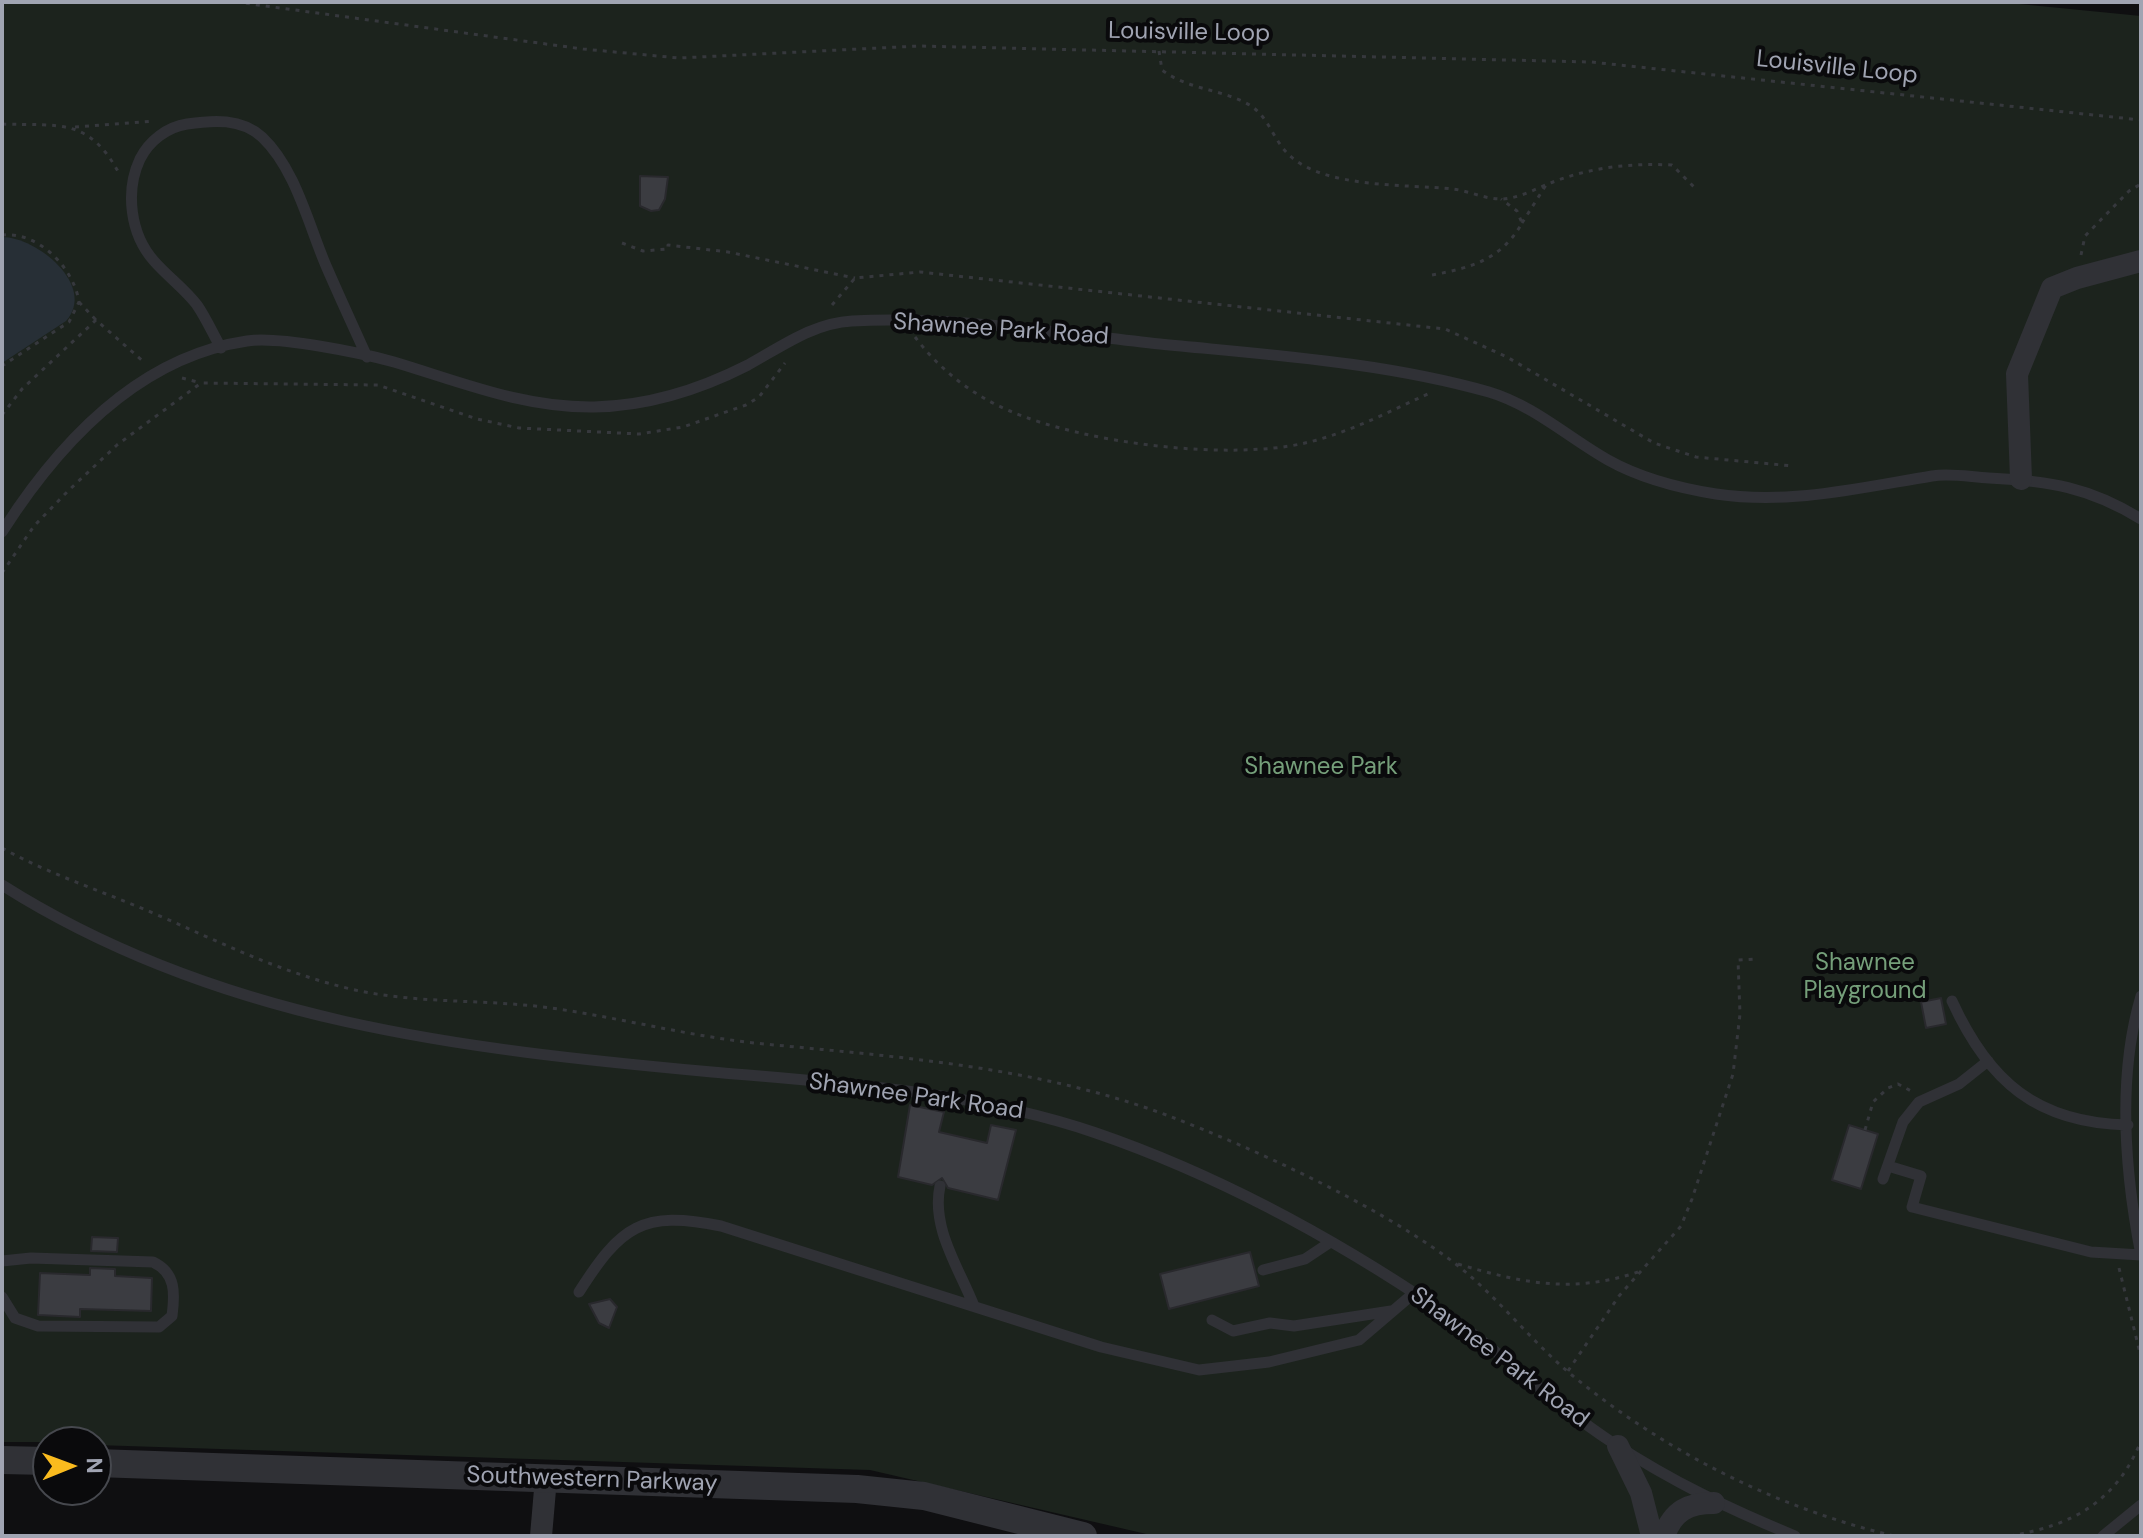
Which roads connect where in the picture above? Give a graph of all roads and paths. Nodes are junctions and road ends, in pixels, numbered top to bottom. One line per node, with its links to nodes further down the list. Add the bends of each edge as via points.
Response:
1 (236, 2): 2 (path, Louisville Loop, via 679,58 919,46)
2 (1159, 50): 3 (path, Louisville Loop, via 1591,62); 10 (path, via 1162,70 1173,79 1245,102 1257,110 1288,154 1306,166 1365,181)
3 (2141, 120)
4 (2, 124): 6 (path)
5 (182, 125): 6 (path, via 151,120); 11 (lane, via 145,148 131,178); 24 (lane, via 229,121 261,136 273,150)
6 (75, 127): 11 (path, via 107,151)
7 (2141, 184): 18 (path, via 2085,236)
8 (1546, 185): 9 (path, via 1603,167 1641,164 1672,165); 10 (path); 12 (path)
9 (1694, 187)
10 (1501, 199): 12 (path, via 1517,211)
11 (132, 204): 23 (lane, via 152,259 198,306)
12 (1522, 223): 16 (path, via 1501,252)
13 (2, 235): 19 (path, via 24,236 51,254 72,279)
14 (622, 243): 17 (path, via 643,251 668,245 709,249)
15 (2141, 261): 18 (street)
16 (1432, 275)
17 (855, 278): 20 (path); 32 (path, via 920,272 1445,329 1507,357 1654,443 1696,457)
18 (2077, 278): 33 (street, via 2052,288 2017,374)
19 (79, 302): 21 (path); 27 (path, via 69,322)
20 (832, 305)
21 (96, 320): 25 (path); 31 (path, via 22,389)
22 (904, 322): 24 (lane, Shawnee Park Road, via 826,326 706,383 620,406 564,406 509,398); 30 (lane, Shawnee Park Road, via 968,323 1318,361); 30 (path, via 936,364 1012,412 1110,438 1172,446 1303,444)
23 (221, 348): 24 (lane, Shawnee Park Road, via 269,340); 35 (lane, Shawnee Park Road, via 165,368 105,408 62,449)
24 (367, 357)
25 (138, 360)
26 (786, 362): 29 (path, via 759,397 746,405 683,427 639,434 519,428 378,385)
27 (2, 366)
28 (172, 375): 29 (path)
29 (201, 383): 36 (path, via 117,445 78,482 34,526)
30 (1452, 383): 33 (lane, Shawnee Park Road, via 1515,403 1639,476 1685,489 1787,499 1939,475)
31 (2, 415)
32 (1793, 466)
33 (2021, 479): 34 (lane, Shawnee Park Road, via 2060,483)
34 (2141, 519)
35 (2, 532)
36 (2, 573)
37 (2, 848): 53 (path, via 47,873 116,897 254,960 357,990 554,1008 747,1042 934,1060 1111,1097 1248,1150 1343,1196)
38 (2, 885): 49 (lane, Shawnee Park Road, via 48,914 177,975 308,1013 487,1048 864,1085 1048,1118 1200,1175)
39 (1757, 959): 55 (path, via 1738,960 1740,1014 1733,1074 1692,1199 1681,1226)
40 (2141, 996): 44 (lane, via 2128,1068)
41 (1952, 1001): 42 (lane)
42 (1988, 1061): 43 (lane, via 1959,1084); 44 (lane, via 2034,1104 2057,1115 2085,1123)
43 (1919, 1102): 45 (path, via 1904,1085 1888,1088 1873,1102); 46 (lane, via 1903,1122)
44 (2128, 1125): 51 (lane)
45 (1865, 1130)
46 (1888, 1166): 47 (lane); 50 (lane, via 1921,1176 1912,1207 2091,1252)
47 (1883, 1179)
48 (940, 1186): 59 (lane, via 936,1206 941,1229)
49 (1329, 1243): 54 (lane, via 1305,1259); 57 (lane, Shawnee Park Road)
50 (2115, 1253): 51 (lane); 62 (path)
51 (2141, 1255)
52 (2, 1261): 58 (lane, via 153,1262 173,1282 174,1299 172,1316 159,1327 53,1326 15,1318)
53 (1454, 1263): 55 (path, via 1536,1285 1567,1286); 63 (path)
54 (1263, 1270)
55 (1641, 1271): 63 (path)
56 (579, 1292): 59 (lane, via 620,1236 653,1221 689,1220)
57 (1414, 1293): 60 (lane); 65 (lane, Shawnee Park Road)
58 (2, 1297)
59 (974, 1306): 60 (lane, via 1160,1364 1199,1370 1269,1362 1359,1340)
60 (1391, 1311): 61 (lane, via 1233,1331)
61 (1212, 1320)
62 (2141, 1357)
63 (1568, 1371): 77 (path, via 1697,1460 1818,1514)
64 (2141, 1441): 78 (path, via 2127,1471 2086,1511 2047,1530)
65 (1618, 1446): 70 (lane, Shawnee Park Road); 74 (street, via 1641,1493)
66 (2, 1460): 67 (street)
67 (32, 1461)
68 (112, 1464): 69 (street, Southwestern Parkway)
69 (546, 1478): 72 (street); 73 (street, Southwestern Parkway, via 890,1492)
70 (1714, 1503): 75 (street, via 1694,1503 1679,1511); 76 (lane, Shawnee Park Road)
71 (2141, 1505): 79 (lane)
72 (541, 1536)
73 (1083, 1536)
74 (1652, 1536)
75 (1664, 1536)
76 (1795, 1536)
77 (1894, 1536)
78 (2010, 1536)
79 (2103, 1536)

